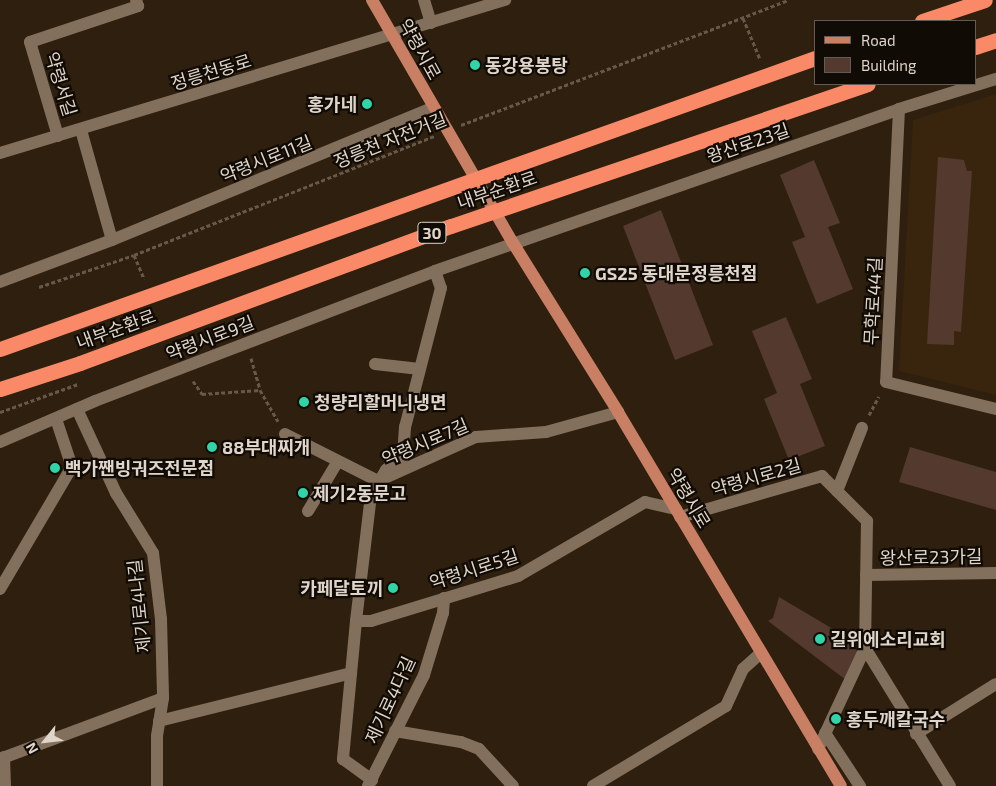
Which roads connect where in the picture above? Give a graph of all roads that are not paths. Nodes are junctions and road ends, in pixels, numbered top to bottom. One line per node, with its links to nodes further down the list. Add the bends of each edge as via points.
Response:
1 (136, 0): 17 (street, 약령서길, via 138,6 30,42)
2 (372, 0): 8 (main road, 약령시로)
3 (424, 0): 7 (street)
4 (985, 0): 6 (highway)
5 (501, 1): 7 (street, 정릉천동로)
6 (925, 20)
7 (431, 23): 8 (street, 정릉천동로)
8 (392, 35): 15 (main road, 약령시로); 16 (street, 정릉천동로)
9 (996, 40): 10 (highway)
10 (976, 47)
11 (814, 58): 23 (highway, 내부순환로 / 30)
12 (996, 79): 14 (street, 왕산로23길)
13 (864, 85): 26 (highway, 내부순환로 / 30, via 451,226 80,363)
14 (899, 109): 20 (street, 왕산로23길); 28 (street, 무학로44길, via 886,382)
15 (435, 112): 19 (street, 약령시로11길); 20 (main road, 약령시로)
16 (81, 130): 17 (street, 정릉천동로); 19 (street)
17 (58, 136): 18 (street, 정릉천동로)
18 (0, 153)
19 (112, 240): 22 (street, 약령시로11길)
20 (513, 244): 21 (street, 약령시로9길); 29 (main road, 약령시로)
21 (435, 271): 25 (street, via 441,288); 27 (street, 약령시로9길)
22 (0, 282)
23 (0, 349)
24 (375, 364): 25 (street)
25 (420, 370): 35 (street, via 406,427 403,457)
26 (0, 389)
27 (77, 409): 30 (street, 약령시로9길); 48 (street, 제기로4나길, via 116,493 153,553 162,618)
28 (996, 409)
29 (618, 412): 35 (street, 약령시로7길, via 546,432 476,437); 38 (main road, 약령시로)
30 (56, 419): 33 (street, 약령시로9길); 41 (street, via 72,468)
31 (862, 428): 36 (street)
32 (285, 434): 34 (street, 약령시로7길)
33 (0, 442)
34 (338, 460): 35 (street, 약령시로7길); 37 (street)
35 (378, 481): 43 (street, via 371,495)
36 (837, 491): 38 (street, 약령시로2길, via 822,476); 40 (street, 약령시로2길, via 867,521)
37 (308, 511)
38 (678, 513): 42 (street, 약령시로5길, via 645,502 518,576); 45 (main road, 약령시로)
39 (996, 573): 40 (street, 왕산로23가길)
40 (866, 575): 44 (street, 약령시로2길)
41 (0, 589)
42 (444, 598): 43 (street, 약령시로5길, via 371,621); 50 (street, 제기로4다길, via 443,613 424,675)
43 (356, 621): 46 (street)
44 (865, 648): 51 (street); 52 (street)
45 (761, 653): 53 (main road, 약령시로); 59 (street, via 743,669 726,706)
46 (352, 673): 49 (street); 55 (street, via 343,759)
47 (996, 684): 52 (street)
48 (163, 698): 49 (street, 제기로4나길); 54 (street)
49 (159, 721): 57 (street, 제기로4나길)
50 (395, 731): 55 (street, 제기로4다길); 58 (street, via 461,742 479,749)
51 (825, 733): 53 (street); 61 (street)
52 (916, 734): 62 (street)
53 (818, 749): 60 (main road, 약령시로)
54 (2, 758): 56 (street)
55 (370, 783)
56 (5, 786)
57 (157, 786)
58 (514, 786)
59 (593, 786)
60 (840, 786)
61 (860, 786)
62 (950, 786)

